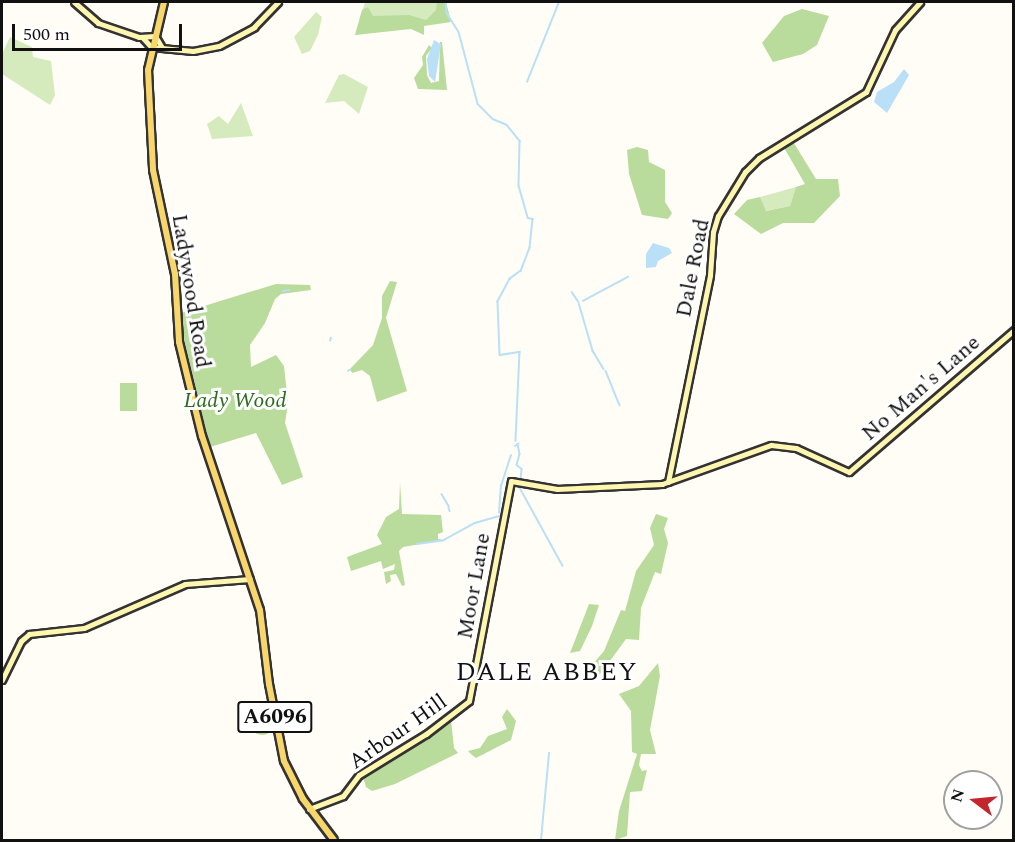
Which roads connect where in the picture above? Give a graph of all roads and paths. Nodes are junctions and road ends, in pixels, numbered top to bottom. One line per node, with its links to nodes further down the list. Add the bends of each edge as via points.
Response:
1 (74, 2): 6 (street, via 98,23)
2 (164, 2): 5 (main road, Ladywood Road / A6096)
3 (278, 2): 7 (street, via 254,27 223,45 193,51)
4 (920, 2): 10 (street, Dale Road, via 895,30 866,92 759,158 745,172 718,216 710,275)
5 (155, 36): 6 (street); 7 (street); 8 (main road, Ladywood Road / A6096)
6 (143, 38): 8 (street)
7 (161, 46): 8 (street)
8 (152, 47): 11 (main road, Ladywood Road / A6096, via 148,70 153,170 175,274 179,342 202,436)
9 (1014, 330): 10 (street, No Man's Lane, via 851,471 839,471 796,448 768,445)
10 (668, 482): 13 (street, Moor Lane, via 557,489 509,482)
11 (250, 579): 12 (street, via 177,586 84,628 29,634 21,641); 14 (main road, A6096, via 263,621 282,750)
12 (2, 681)
13 (472, 695): 14 (street, Arbour Hill, via 426,734 359,775 343,796)
14 (309, 809): 15 (main road, A6096)
15 (334, 840)

